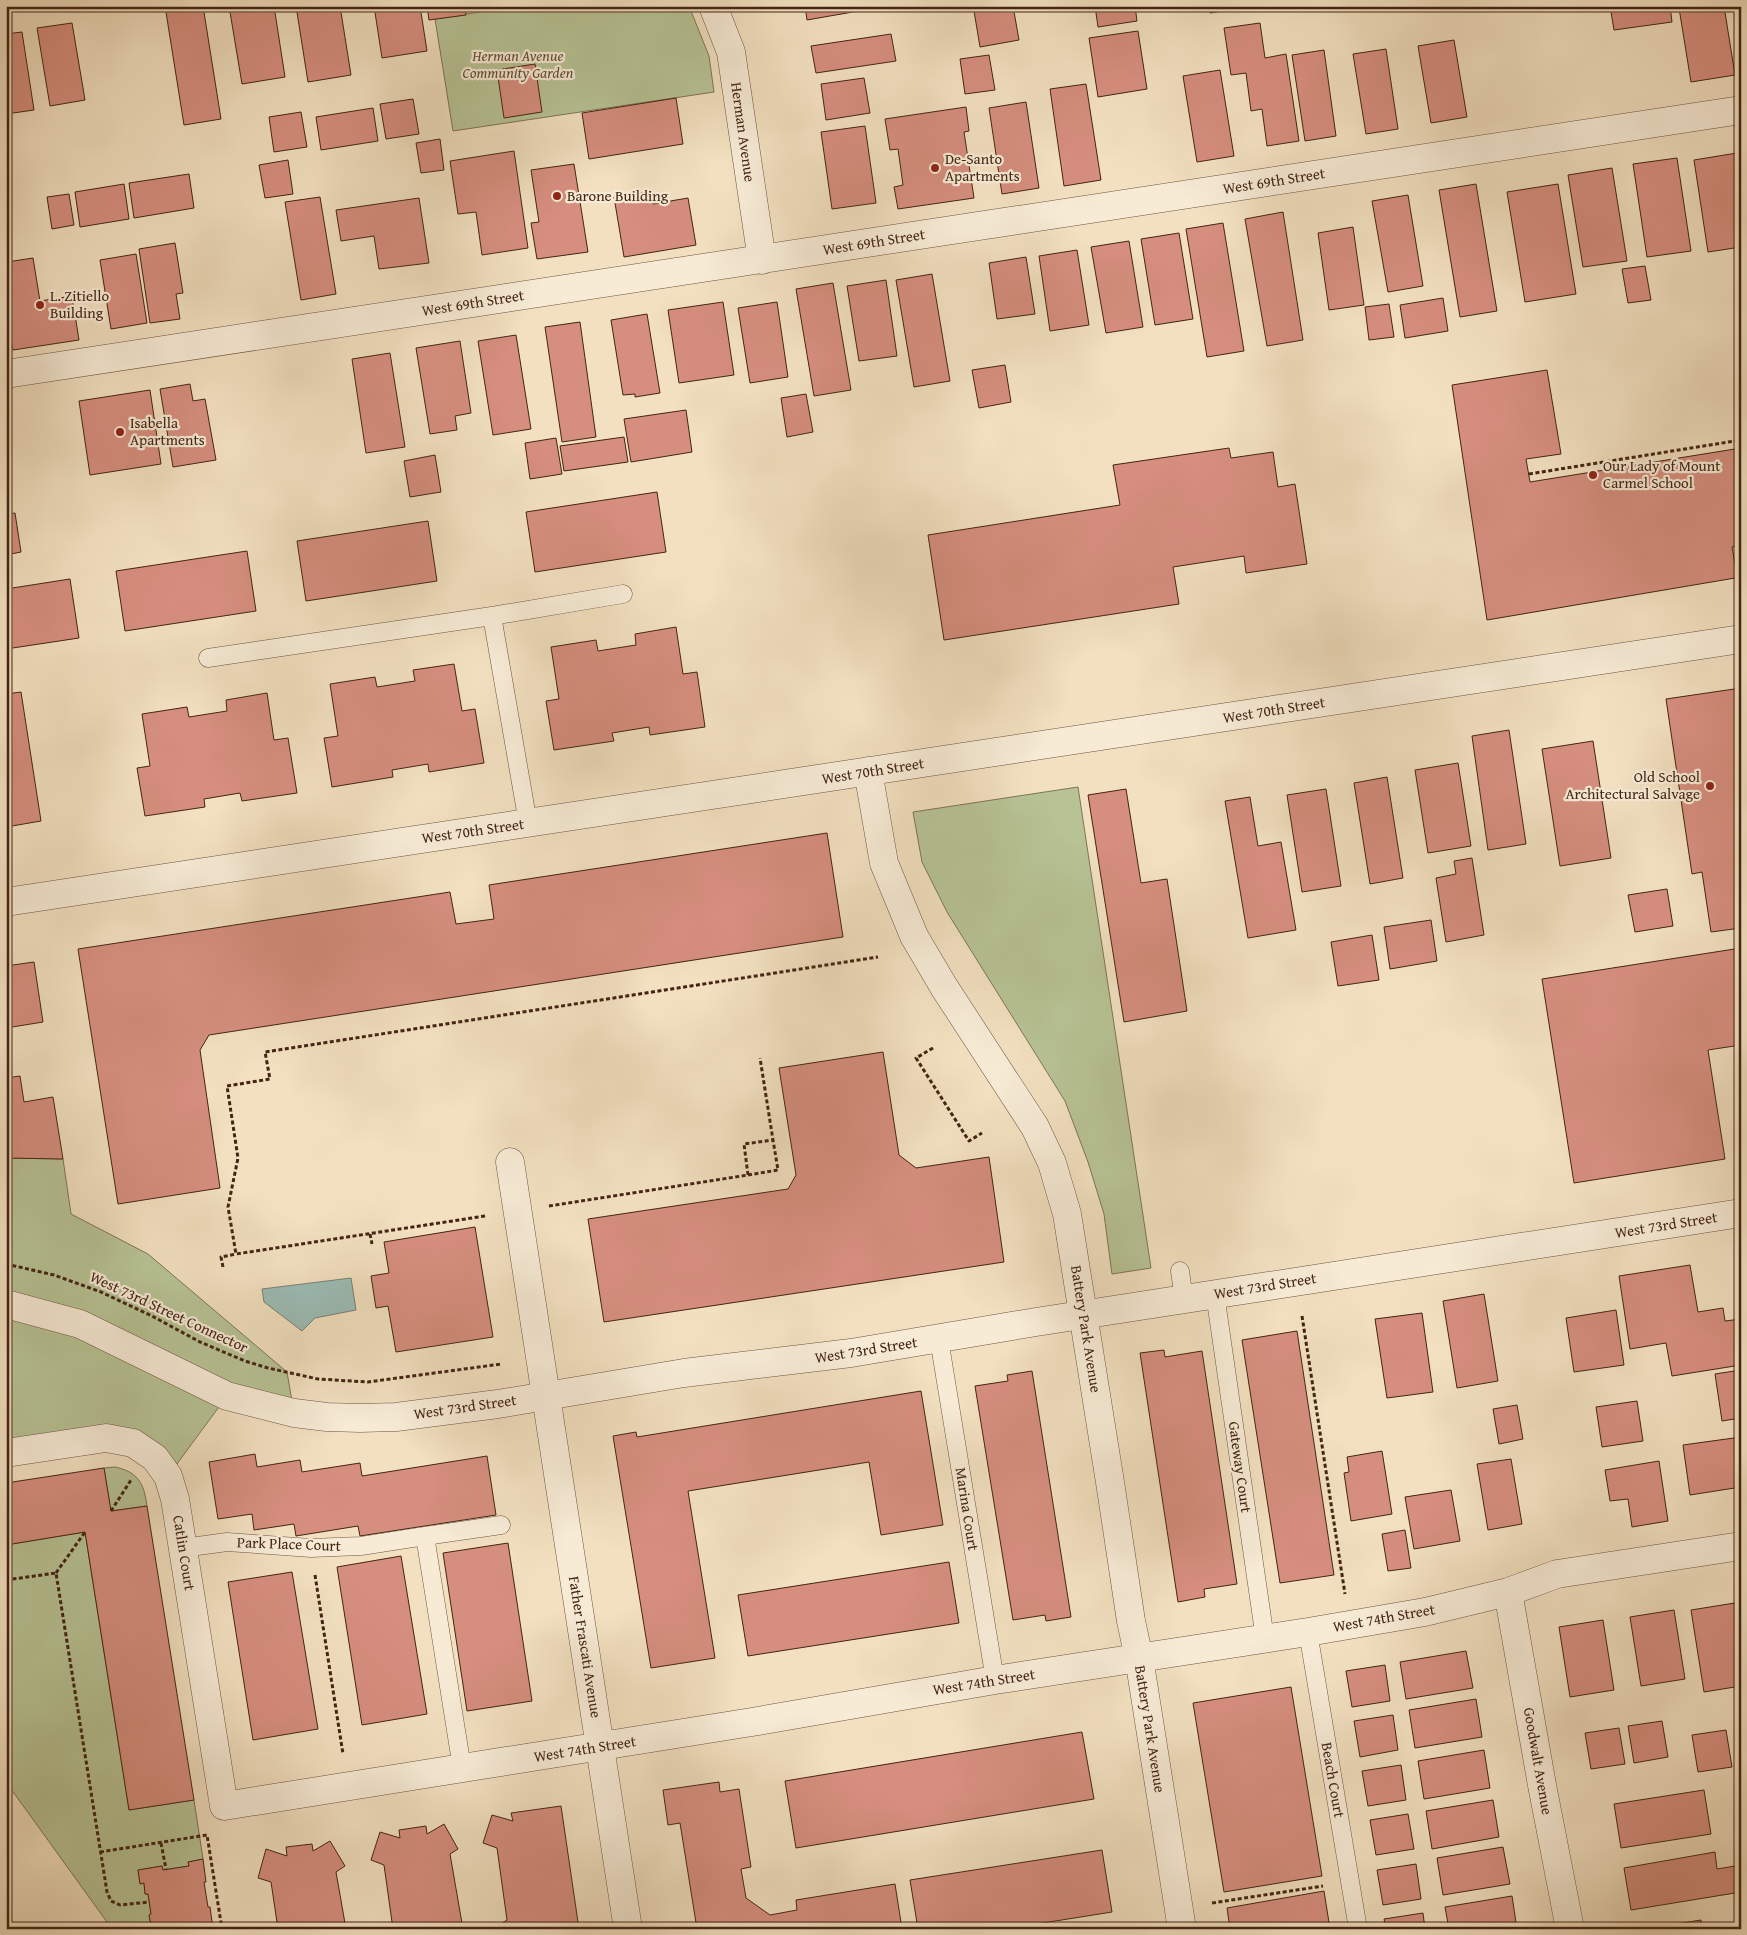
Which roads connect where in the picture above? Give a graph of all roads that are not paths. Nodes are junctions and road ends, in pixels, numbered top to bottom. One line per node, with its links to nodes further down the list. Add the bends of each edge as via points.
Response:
1 (713, 6): 3 (street, Herman Avenue, via 731,52)
2 (1741, 110): 3 (street, West 69th Street)
3 (762, 260): 4 (street, West 69th Street)
4 (6, 374)
5 (623, 594): 6 (lane)
6 (492, 616): 8 (lane); 10 (lane)
7 (1741, 639): 9 (street, West 70th Street)
8 (208, 658)
9 (868, 771): 10 (street, West 70th Street); 18 (street, Battery Park Avenue, via 884,862 914,936 1035,1127 1052,1163 1067,1214)
10 (528, 823): 11 (street, West 70th Street)
11 (6, 902)
12 (510, 1162): 20 (street, Father Frascati Avenue)
13 (1741, 1213): 15 (street, West 73rd Street)
14 (1180, 1271): 16 (lane)
15 (1215, 1294): 16 (street, West 73rd Street); 28 (lane, Gateway Court)
16 (1184, 1299): 18 (street, West 73rd Street)
17 (6, 1304): 20 (street, West 73rd Street, via 80,1324 227,1396 294,1412 327,1417 396,1417)
18 (1084, 1314): 19 (street, West 73rd Street); 29 (street, Battery Park Avenue)
19 (939, 1339): 20 (street, West 73rd Street); 30 (lane, Marina Court)
20 (547, 1395): 31 (street, Father Frascati Avenue)
21 (6, 1453): 25 (street, Catlin Court, via 106,1438 133,1443 156,1458 168,1476)
22 (501, 1525): 23 (lane, Park Place Court)
23 (425, 1536): 25 (lane, Park Place Court, via 361,1546 311,1548 227,1542); 32 (lane)
24 (1741, 1546): 26 (street, West 74th Street, via 1557,1574)
25 (183, 1548): 33 (street, Catlin Court)
26 (1508, 1592): 27 (street, West 74th Street, via 1425,1612); 37 (street, Goodwalt Avenue)
27 (1308, 1632): 28 (street, West 74th Street); 36 (lane, Beach Court)
28 (1264, 1639): 29 (street, West 74th Street)
29 (1139, 1658): 30 (street, West 74th Street); 35 (street, Battery Park Avenue)
30 (995, 1680): 31 (street, West 74th Street)
31 (600, 1746): 32 (street, West 74th Street); 34 (street, Father Frascati Avenue)
32 (462, 1768): 33 (street, West 74th Street)
33 (224, 1806)
34 (628, 1929)
35 (1182, 1929)
36 (1358, 1929)
37 (1570, 1929)

